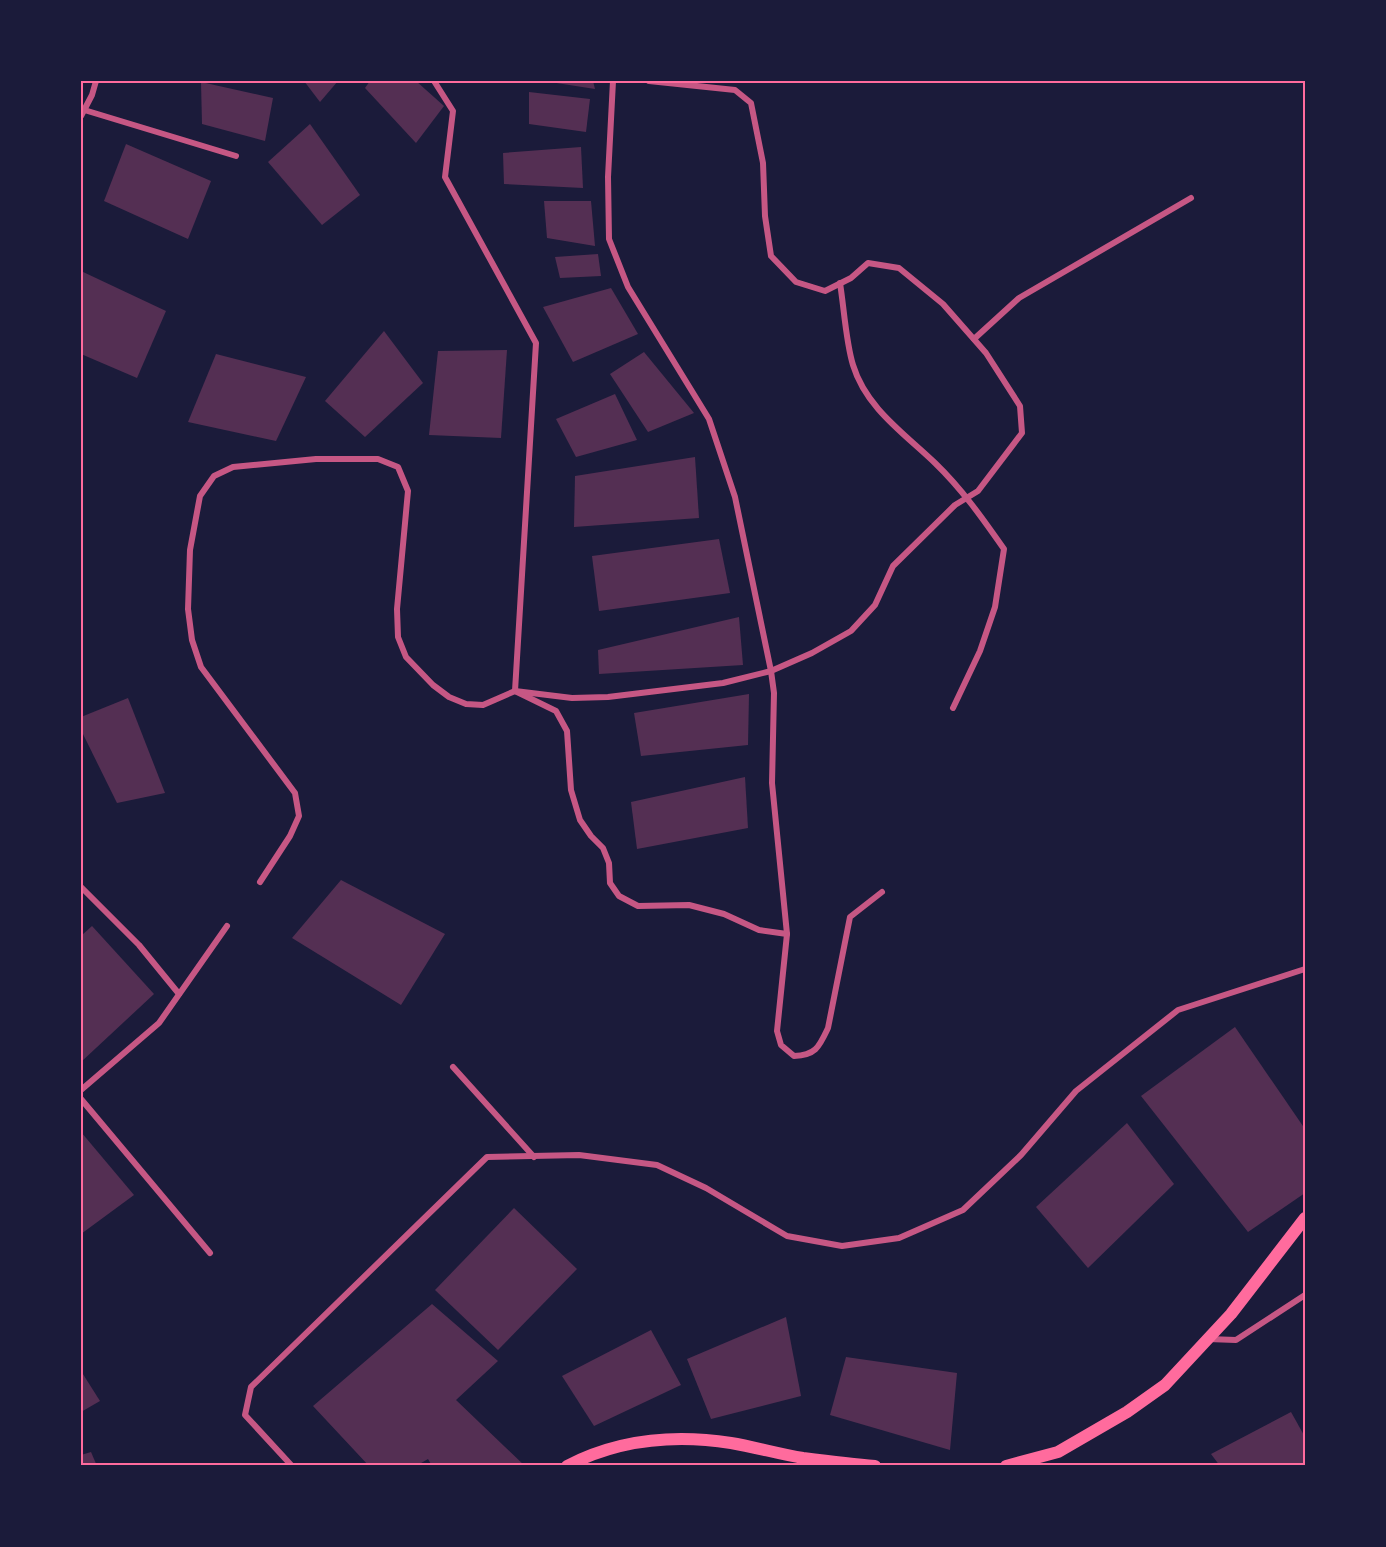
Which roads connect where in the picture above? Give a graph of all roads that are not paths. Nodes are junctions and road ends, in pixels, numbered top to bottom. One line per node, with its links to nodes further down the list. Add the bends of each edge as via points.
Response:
1 (96, 81): 5 (street)
2 (434, 81): 13 (street, via 453,111 445,177 536,343)
3 (613, 81): 12 (street, via 609,239 628,286 709,419 735,497)
4 (649, 81): 9 (street, via 735,90 751,103 763,163 771,256 796,282 825,291)
5 (83, 109): 6 (street); 7 (street)
6 (81, 116)
7 (236, 156)
8 (1191, 198): 10 (street, via 1019,298)
9 (840, 283): 10 (street, via 868,263 899,268 943,304); 11 (street, via 853,365 865,391 896,429)
10 (974, 339): 11 (street, via 1020,406 1022,433 978,491)
11 (967, 498): 12 (street, via 893,566 874,605 851,631); 14 (street, via 1004,549 995,607 980,651)
12 (771, 671): 13 (street, via 723,683 608,697 572,698); 19 (street, via 772,783)
13 (515, 691): 15 (street, via 483,705 466,704 433,685 406,657 398,637 397,609 408,491 398,467 378,459 316,459 233,467 213,476 200,496 190,550 188,609 192,640 201,667 295,793 298,816 290,836); 19 (street, via 556,711 567,731 571,790 580,820 603,848 609,863 610,884 619,896 638,906 689,905 724,914 759,930)
14 (953, 708)
15 (260, 882)
16 (81, 887): 21 (street, via 139,945)
17 (882, 892): 19 (street, via 850,917 828,1028 821,1044 809,1055 794,1056 781,1046 777,1031)
18 (226, 926): 21 (street)
19 (787, 934)
20 (1305, 969): 25 (street, via 1178,1010 1076,1091 1021,1155 963,1210 899,1238 842,1246 787,1236 706,1188 657,1165 579,1155)
21 (179, 994): 23 (street, via 159,1023)
22 (453, 1067): 25 (street)
23 (81, 1090)
24 (81, 1099): 27 (street)
25 (534, 1156): 31 (street, via 487,1158 251,1387 245,1415)
26 (1305, 1218): 29 (main road)
27 (210, 1253)
28 (1305, 1295): 29 (street, via 1236,1340)
29 (1208, 1339): 34 (main road, via 1165,1385 1127,1412 1058,1452)
30 (583, 1462): 32 (main road); 33 (main road, via 593,1453 666,1439 730,1443 802,1458)
31 (292, 1466)
32 (567, 1466)
33 (875, 1466)
34 (1006, 1466)

